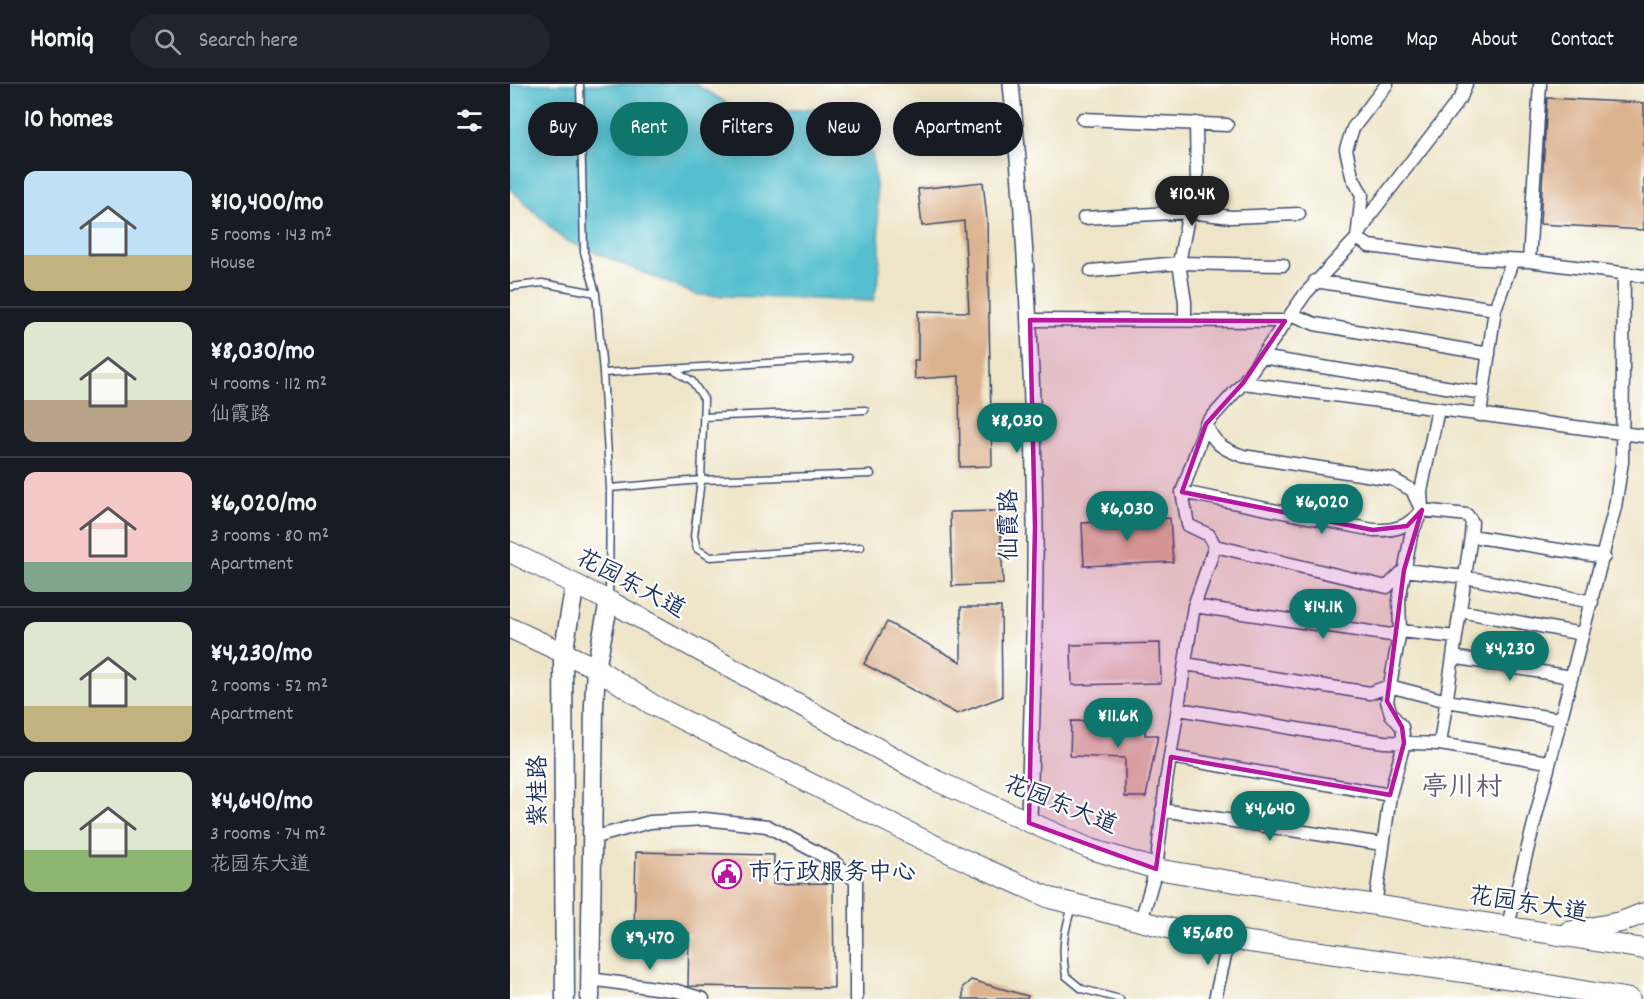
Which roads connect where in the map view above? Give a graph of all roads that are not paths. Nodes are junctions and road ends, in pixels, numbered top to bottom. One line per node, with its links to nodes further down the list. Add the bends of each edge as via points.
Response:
1 (580, 84): 22 (lane, via 584,252)
2 (1011, 84): 25 (street, 仙霞路, via 1024,206)
3 (1387, 84): 12 (street, via 1353,128 1346,149 1352,176 1362,195)
4 (1466, 84): 12 (street, via 1461,97)
5 (1540, 84): 14 (street)
6 (1083, 119): 7 (street)
7 (1196, 123): 8 (street); 9 (street, via 1197,185)
8 (1227, 125)
9 (1189, 212): 10 (street, via 1232,217); 11 (street); 15 (street)
10 (1299, 213)
11 (1084, 218)
12 (1357, 238): 13 (street, via 1370,246); 20 (street)
13 (1512, 261): 14 (street); 23 (street)
14 (1529, 261): 18 (street)
15 (1179, 263): 16 (street); 17 (street); 26 (street)
16 (1283, 265)
17 (1091, 271)
18 (1624, 274): 19 (street); 39 (street)
19 (1644, 276)
20 (1316, 281): 23 (street); 24 (street)
21 (510, 287): 22 (lane, via 542,283)
22 (596, 293): 31 (lane)
23 (1495, 309): 27 (street)
24 (1288, 317): 26 (street); 27 (street); 28 (street)
25 (1030, 320): 26 (street); 77 (street, 仙霞路, via 1035,526)
26 (1185, 320)
27 (1489, 354): 33 (street)
28 (1261, 357): 32 (street); 33 (street)
29 (848, 358): 30 (lane)
30 (675, 370): 31 (lane); 37 (lane, via 692,381 704,399)
31 (603, 374): 43 (lane)
32 (1243, 383): 34 (street); 38 (street)
33 (1483, 393): 36 (street)
34 (1438, 409): 36 (street); 45 (street, via 1421,491)
35 (865, 410): 37 (lane)
36 (1480, 414): 39 (street)
37 (703, 417): 42 (lane)
38 (1206, 424): 44 (street); 45 (street, via 1212,440 1222,449 1243,456 1392,479 1412,490)
39 (1621, 433): 40 (street); 50 (street, via 1622,462)
40 (1644, 436)
41 (871, 474): 42 (lane)
42 (701, 480): 43 (lane); 48 (lane, via 694,536 697,549 710,557)
43 (610, 488): 54 (lane)
44 (1182, 492): 45 (street, via 1373,530 1407,526); 47 (street, via 1188,525 1209,535)
45 (1422, 510): 46 (street, via 1467,515 1472,522); 51 (street, via 1411,535)
46 (1471, 536): 50 (street); 52 (street)
47 (1215, 546): 51 (street, via 1387,587); 56 (street)
48 (861, 547)
49 (510, 552): 53 (main road, 花园东大道)
50 (1604, 557): 55 (street)
51 (1404, 570): 52 (street); 59 (street, via 1399,600)
52 (1465, 578): 55 (street); 57 (street)
53 (575, 584): 54 (main road, 花园东大道); 62 (main road, 紫桂路)
54 (609, 601): 65 (main road); 77 (main road, 花园东大道, via 937,781)
55 (1592, 602): 60 (street)
56 (1194, 606): 59 (street, via 1391,635); 64 (street)
57 (1460, 611): 60 (street); 61 (street)
58 (510, 628): 62 (main road)
59 (1400, 631): 61 (street); 67 (street)
60 (1582, 634): 66 (street)
61 (1456, 637): 63 (street)
62 (563, 654): 65 (main road); 91 (main road, 紫桂路)
63 (1453, 657): 66 (street); 68 (street)
64 (1185, 664): 67 (street, via 1370,693); 69 (street)
65 (596, 668): 78 (main road); 81 (main road, via 652,705 956,856 1050,898)
66 (1571, 677): 70 (street)
67 (1389, 686): 68 (street); 71 (street, via 1387,701 1391,714 1402,727)
68 (1446, 701): 70 (street); 72 (street)
69 (1179, 709): 71 (street); 73 (street)
70 (1559, 719): 74 (street)
71 (1404, 743): 72 (street); 75 (street)
72 (1440, 744): 74 (street)
73 (1171, 757): 75 (street); 76 (street)
74 (1548, 762): 85 (street)
75 (1390, 795): 79 (street)
76 (1162, 810): 79 (street); 80 (street)
77 (1029, 824): 80 (main road, 花园东大道, via 1088,849)
78 (592, 838): 89 (main road); 94 (street, via 650,822 705,819 767,826 833,861 856,881)
79 (1383, 844): 82 (street)
80 (1156, 869): 82 (main road, 花园东大道); 84 (street)
81 (1073, 904): 84 (main road); 95 (lane, via 1062,955 1065,976 1082,988)
82 (1375, 906): 85 (main road, 花园东大道)
83 (1644, 913): 86 (main road, via 1601,927)
84 (1140, 921): 87 (main road)
85 (1507, 929): 86 (main road, 花园东大道)
86 (1543, 935): 88 (main road, 花园东大道)
87 (1229, 939): 90 (main road); 96 (street)
88 (1644, 949)
89 (590, 979): 92 (main road); 93 (street, via 677,991)
90 (1559, 988): 97 (main road); 98 (main road)
91 (565, 999)
92 (590, 999)
93 (703, 999)
94 (856, 999)
95 (1120, 999)
96 (1215, 999)
97 (1586, 999)
98 (1629, 999)

